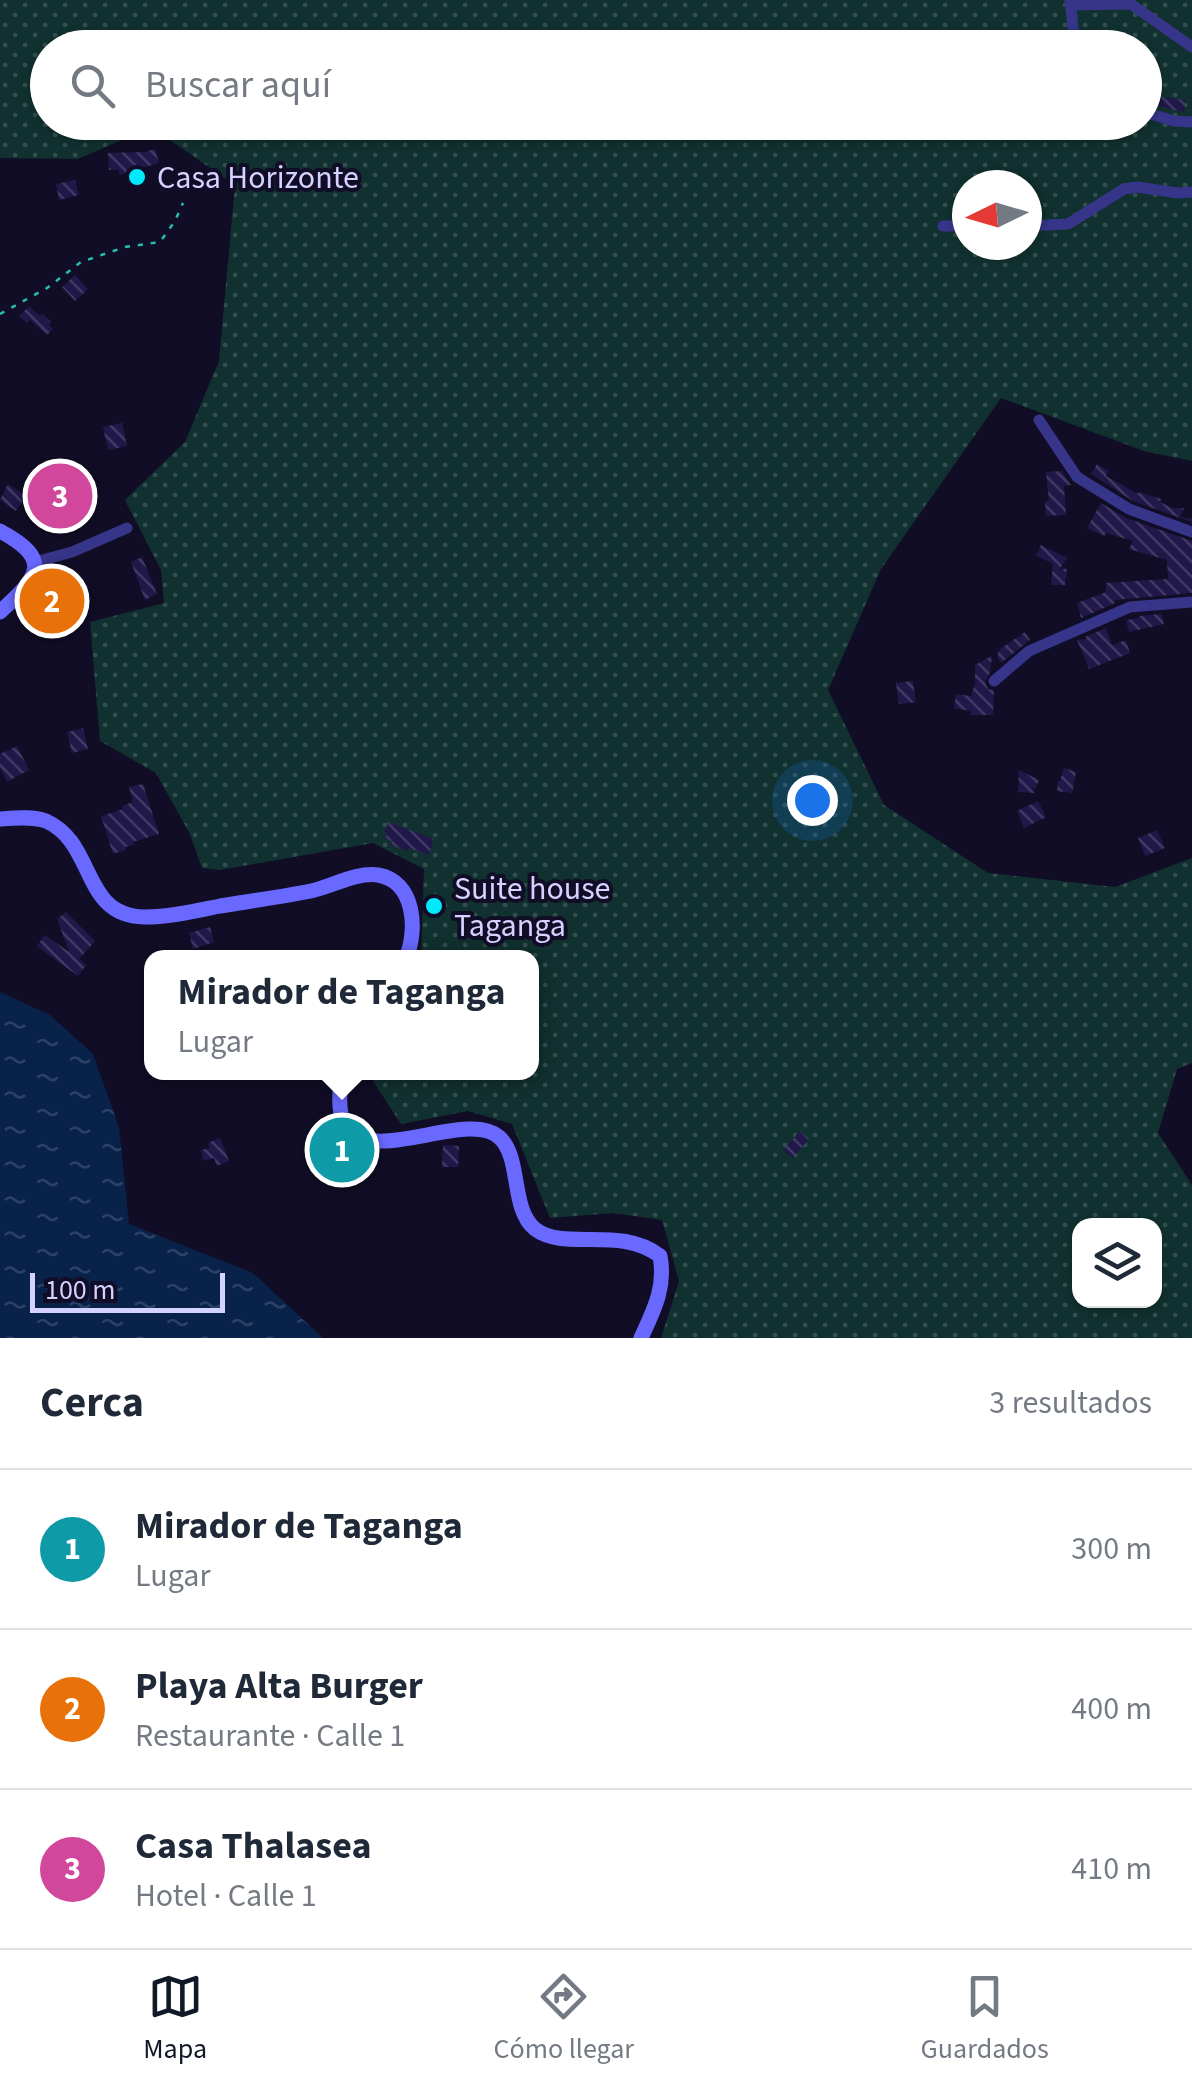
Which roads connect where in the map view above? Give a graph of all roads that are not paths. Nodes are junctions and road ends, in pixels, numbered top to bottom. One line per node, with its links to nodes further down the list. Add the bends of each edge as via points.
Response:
1 (1070, 2): 2 (street); 3 (street, via 1131,4)
2 (1073, 30)
3 (1192, 47)
4 (1162, 117): 5 (street)
5 (1192, 122)
6 (1192, 192): 7 (street, via 1137,187 1068,224)
7 (1042, 225)
8 (943, 226): 9 (street)
9 (952, 226)
10 (1040, 420): 13 (street, via 1078,477 1129,509)
11 (128, 528): 16 (street)
12 (0, 530): 14 (street)
13 (1192, 532)
14 (18, 540): 15 (street); 16 (street)
15 (0, 547)
16 (35, 562): 18 (street, via 32,579)
17 (1192, 602): 19 (street, via 1130,607 1029,651)
18 (0, 612)
19 (994, 681)
20 (0, 819): 21 (street, via 44,820 69,837 100,897 140,917 314,890 373,874 388,878 410,905)
21 (409, 950)
22 (342, 1080): 23 (street, via 338,1104 348,1129 361,1139 484,1130 500,1138 508,1153 532,1227 549,1237 626,1240 660,1256 664,1274)
23 (641, 1338)

